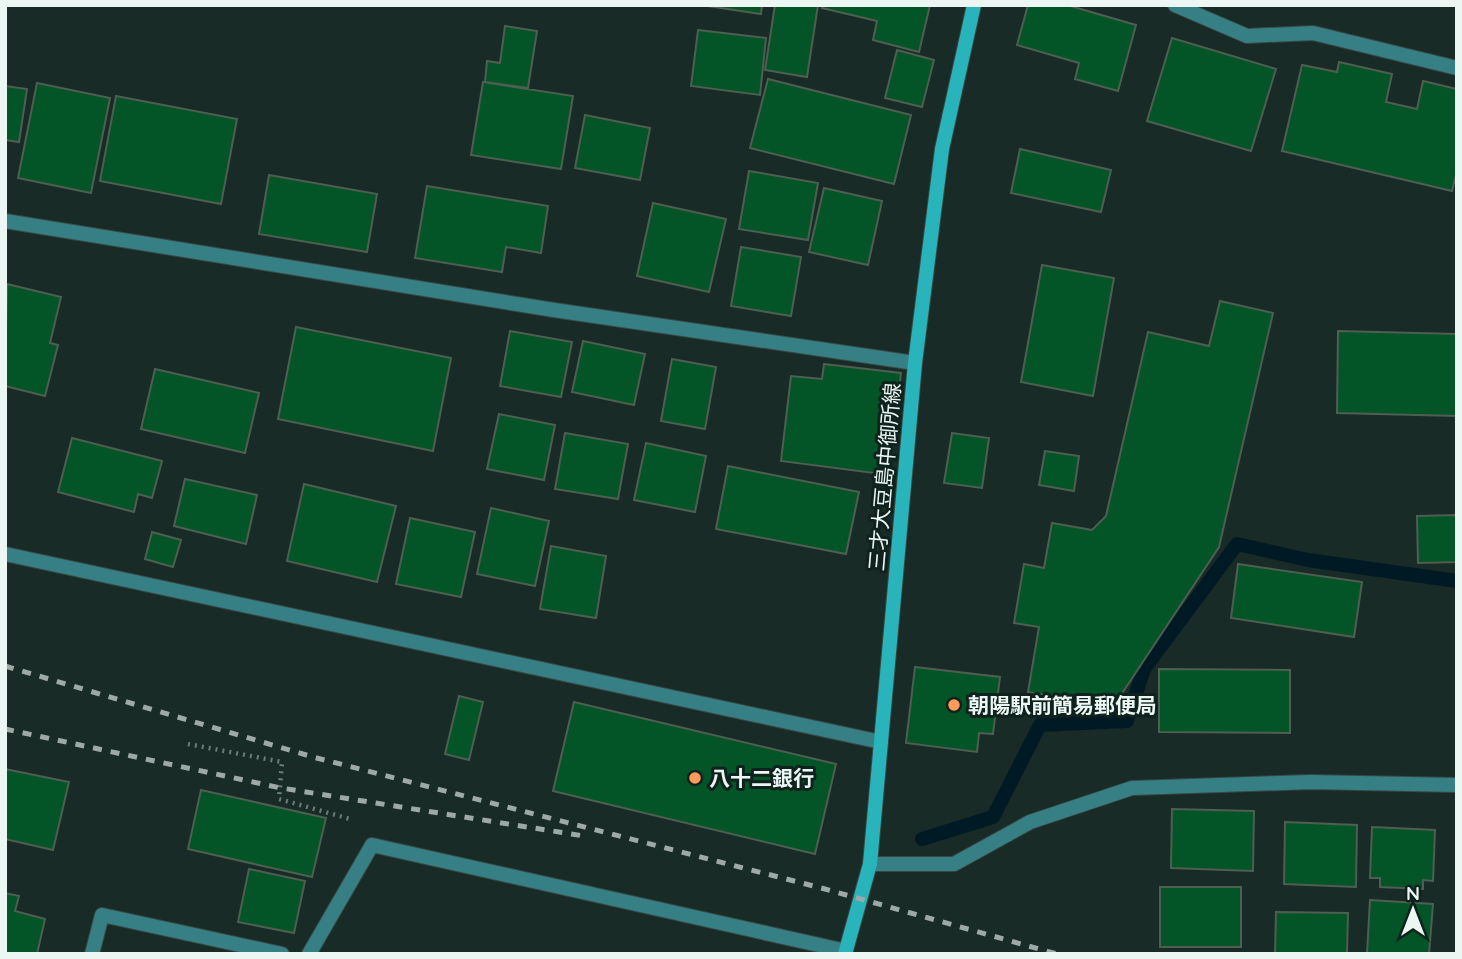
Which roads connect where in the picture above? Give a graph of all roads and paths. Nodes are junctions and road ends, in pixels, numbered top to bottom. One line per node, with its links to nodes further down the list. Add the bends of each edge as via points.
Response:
1 (974, 5): 5 (main road, 三才大豆島中御所線, via 942,149)
2 (1175, 5): 3 (street, via 1247,36 1313,33)
3 (1457, 68)
4 (5, 220): 5 (street, via 554,310)
5 (915, 363): 7 (main road, 三才大豆島中御所線)
6 (5, 554): 7 (street)
7 (881, 742): 11 (main road, 三才大豆島中御所線)
8 (188, 744): 10 (path, via 282,762 279,799 364,823)
9 (1457, 785): 11 (street, via 1311,782 1132,788 1030,822 954,864)
10 (372, 845): 12 (street); 15 (street)
11 (870, 864): 12 (main road, 三才大豆島中御所線)
12 (845, 952)
13 (92, 954): 14 (street, via 102,915)
14 (282, 954)
15 (309, 954)

